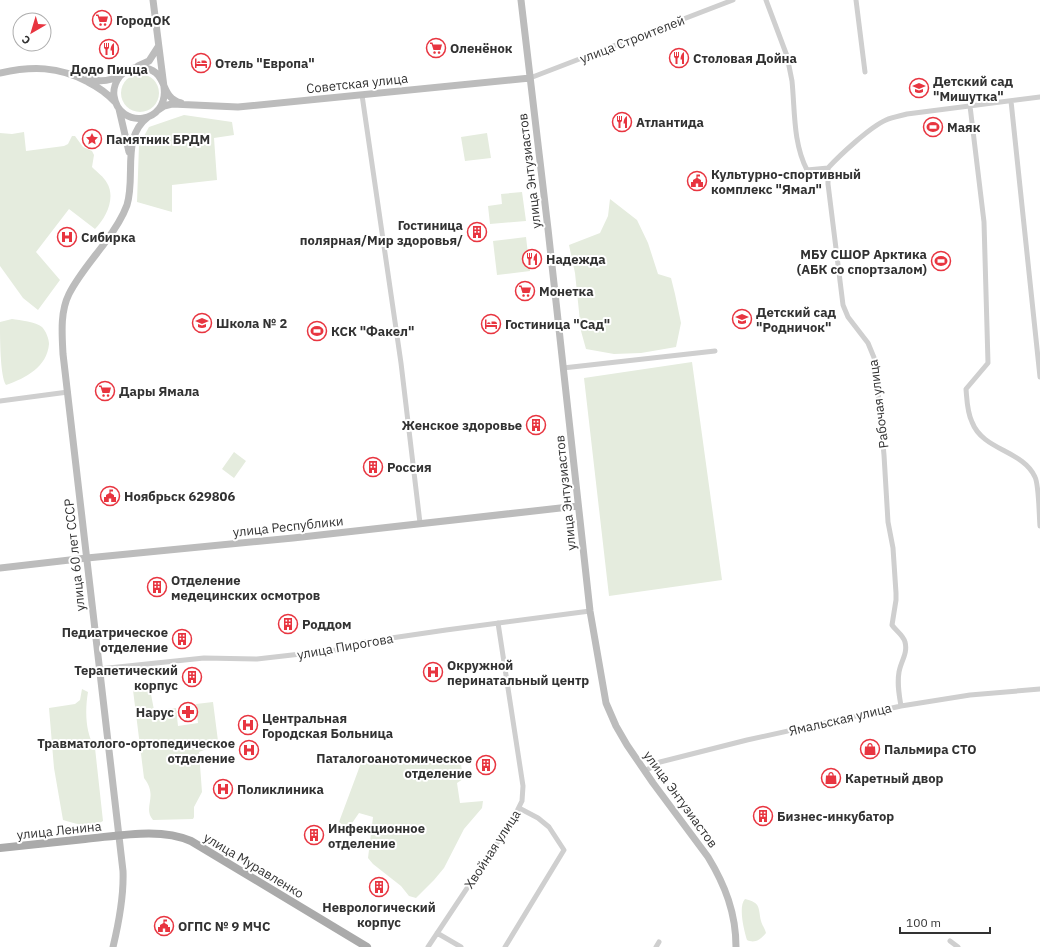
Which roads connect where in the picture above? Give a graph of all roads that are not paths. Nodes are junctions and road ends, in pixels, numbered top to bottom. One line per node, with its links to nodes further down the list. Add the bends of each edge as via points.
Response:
1 (153, 0): 6 (street)
2 (521, 0): 12 (street, улица Энтузиастов)
3 (733, 0): 12 (street, улица Строителей)
4 (766, 0): 23 (street, via 787,56 801,159 806,170)
5 (856, 0): 9 (street)
6 (158, 46): 7 (street, via 149,61); 13 (street)
7 (134, 68): 8 (street); 13 (street, via 151,70 159,77)
8 (125, 72): 11 (street, via 106,81); 18 (street, via 115,86)
9 (864, 72)
10 (0, 73): 11 (street, via 43,68)
11 (78, 77): 18 (street, via 109,95)
12 (530, 78): 14 (street, Советская улица); 25 (street, улица Энтузиастов)
13 (164, 87): 17 (street, via 172,100); 20 (street, via 164,99)
14 (362, 95): 17 (street, Советская улица, via 238,107); 30 (street, via 401,363)
15 (1040, 97): 16 (street)
16 (1011, 101): 19 (street); 26 (street)
17 (187, 104): 20 (street, via 168,105)
18 (117, 105): 21 (street, via 122,112 132,117); 22 (street)
19 (970, 106): 23 (street, via 907,114 886,120 852,145); 31 (street, via 984,222 988,362 966,389 969,413 976,431 984,439 1032,470 1036,479)
20 (158, 110): 21 (street)
21 (148, 117): 22 (street, via 142,122 133,139)
22 (131, 165): 27 (street, улица 60 лет СССР, via 130,192 122,217 68,295 62,336)
23 (828, 168): 38 (street, Рабочая улица, via 843,305 868,343 874,360 893,555 896,600 892,625 903,638 906,654 900,667 898,682)
24 (715, 351): 25 (street)
25 (563, 368): 29 (street, улица Энтузиастов)
26 (1040, 377)
27 (68, 392): 28 (street); 32 (street, улица 60 лет СССР)
28 (0, 401)
29 (578, 506): 30 (street, улица Республики); 34 (street, улица Энтузиастов)
30 (420, 523): 32 (street, улица Республики)
31 (1040, 526)
32 (87, 558): 33 (street, улица Республики); 36 (street, улица 60 лет СССР)
33 (0, 568)
34 (590, 612): 35 (street, улица Пирогова); 39 (street, улица Энтузиастов, via 606,703 616,726)
35 (498, 623): 36 (street, улица Пирогова, via 364,642 343,649 321,652 257,659 204,658); 40 (street, Хвойная улица, via 522,773 523,795)
36 (99, 669): 41 (street, улица 60 лет СССР)
37 (1040, 689): 38 (street, Ямальская улица, via 964,696)
38 (902, 706): 39 (street, Ямальская улица, via 747,740 668,760)
39 (645, 771): 50 (street, улица Энтузиастов, via 708,857 722,882 732,906)
40 (519, 808): 43 (street, Хвойная улица); 49 (street, via 549,827 564,850)
41 (120, 836): 42 (main road, улица Ленина); 45 (street, улица 60 лет СССР, via 124,887); 46 (main road, улица Муравленко, via 166,834 191,841)
42 (0, 848)
43 (437, 933): 47 (street, Хвойная улица); 48 (street)
44 (950, 941): 51 (street)
45 (113, 947)
46 (367, 947)
47 (428, 947)
48 (461, 947)
49 (506, 947)
50 (736, 947)
51 (958, 947)

